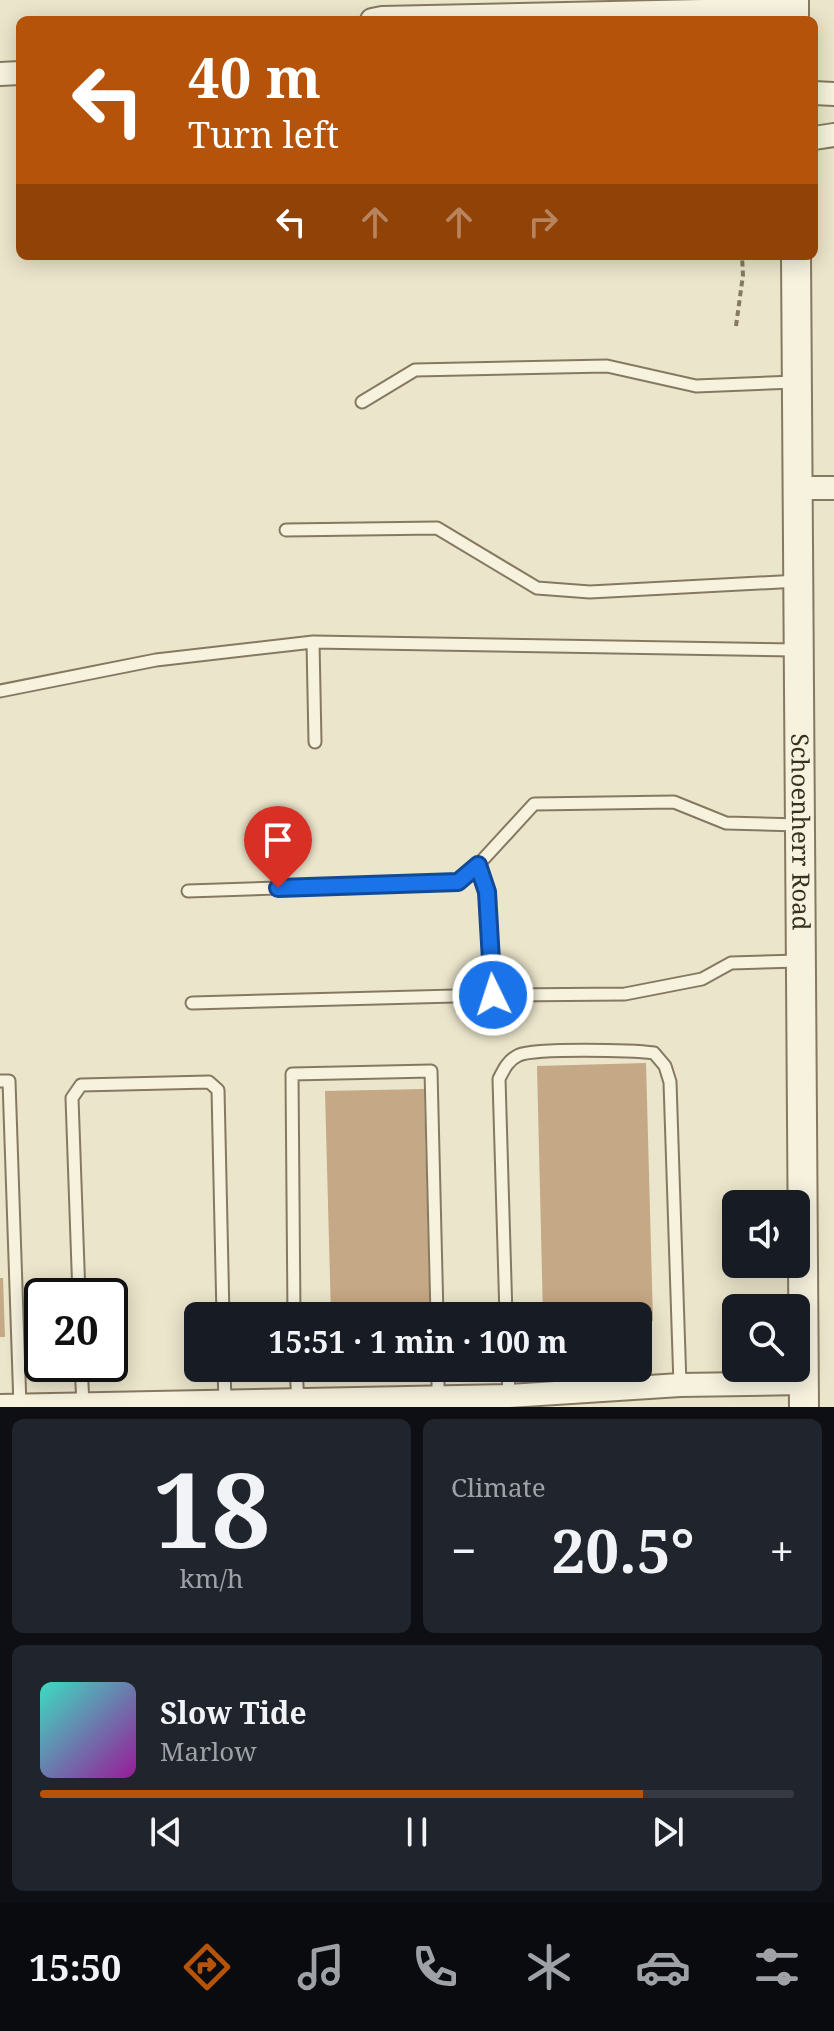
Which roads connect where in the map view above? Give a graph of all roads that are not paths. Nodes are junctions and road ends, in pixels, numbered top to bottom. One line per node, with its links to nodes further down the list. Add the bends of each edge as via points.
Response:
1 (794, 10): 2 (street)
2 (485, 16)
3 (796, 260): 4 (street, Schoenherr Road)
4 (796, 382): 5 (lane, via 696,386 607,366 415,370); 6 (street, Schoenherr Road)
5 (362, 402)
6 (798, 488): 7 (street); 9 (street, Schoenherr Road)
7 (834, 488)
8 (286, 530): 9 (lane, via 437,528 537,588 590,592)
9 (798, 581): 11 (street, Schoenherr Road)
10 (313, 642): 11 (lane); 12 (lane, via 156,660); 13 (lane)
11 (798, 650): 14 (street, Schoenherr Road)
12 (0, 691)
13 (315, 742)
14 (800, 825): 15 (lane, via 726,823 674,802 534,804); 17 (street, Schoenherr Road)
15 (478, 865): 16 (lane, via 458,882); 18 (lane, via 487,892)
16 (188, 891)
17 (802, 961): 18 (lane, via 731,963 702,979 625,994); 30 (street, Schoenherr Road)
18 (493, 995): 19 (lane)
19 (192, 1003)
20 (0, 1081): 37 (lane, via 9,1081)
21 (78, 1278): 22 (lane, via 72,1098 81,1085 209,1082 218,1090)
22 (223, 1302)
23 (294, 1302): 24 (lane, via 292,1074 431,1071)
24 (437, 1302)
25 (506, 1302): 29 (lane, via 499,1079 504,1068 522,1054 654,1053 670,1082)
26 (82, 1382): 34 (lane)
27 (224, 1382): 35 (lane)
28 (297, 1382): 33 (lane)
29 (680, 1385): 30 (street); 31 (street)
30 (804, 1395)
31 (497, 1400): 32 (street)
32 (438, 1402): 33 (street)
33 (298, 1404): 35 (street)
34 (83, 1405): 37 (street); 38 (street)
35 (225, 1405): 38 (street)
36 (0, 1406): 39 (street)
37 (20, 1406): 39 (street)
38 (121, 1406)
39 (10, 1407)

